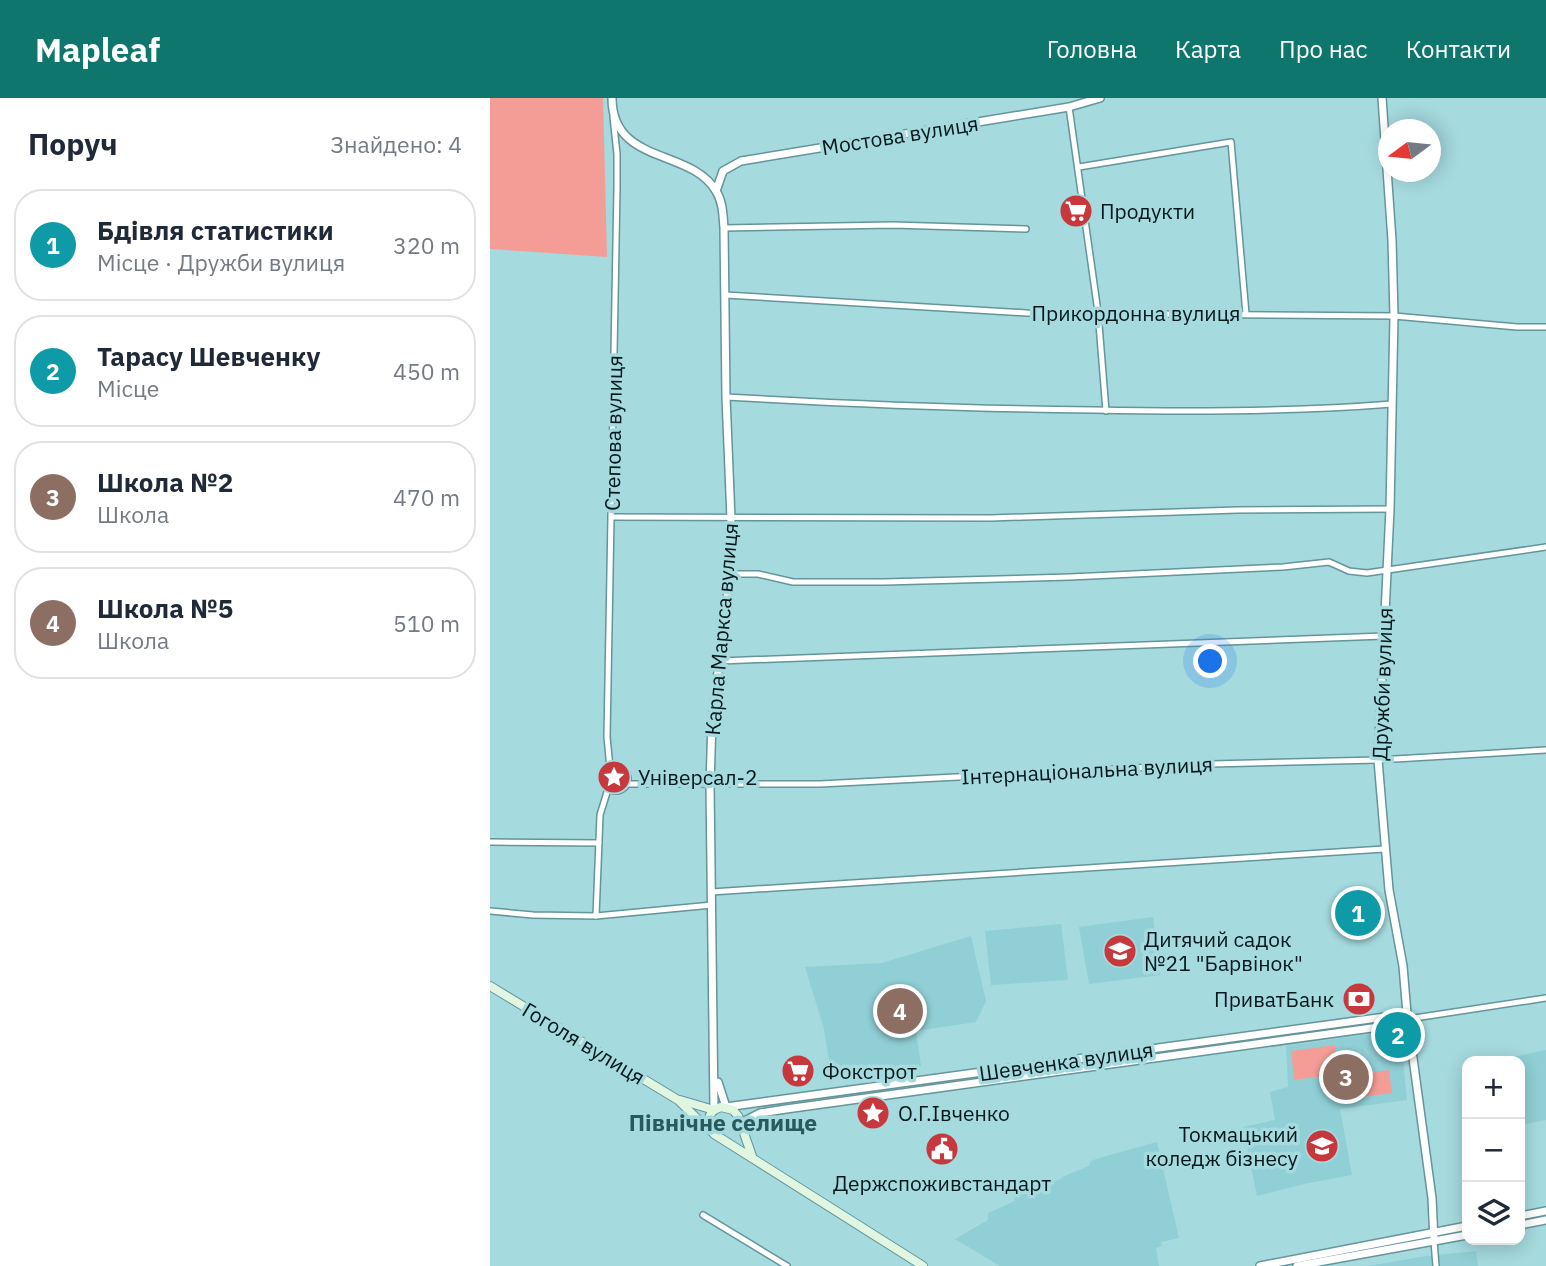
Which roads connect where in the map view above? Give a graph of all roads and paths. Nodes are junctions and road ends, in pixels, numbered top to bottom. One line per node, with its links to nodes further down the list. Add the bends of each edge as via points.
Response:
1 (612, 98): 5 (street, Степова вулиця)
2 (1100, 98): 4 (street, Мостова вулиця)
3 (1381, 98): 13 (street, Дружби вулиця)
4 (1069, 107): 6 (street); 7 (street, Мостова вулиця, via 741,160 723,171)
5 (612, 113): 7 (street, via 625,136 649,153 692,170); 19 (street, Степова вулиця, via 617,177)
6 (1079, 167): 11 (street); 12 (street, via 1231,142)
7 (716, 191): 8 (street, Карла Маркса вулиця)
8 (724, 228): 9 (street, via 893,225); 10 (street, Карла Маркса вулиця)
9 (1026, 229)
10 (725, 295): 11 (street, Прикордонна вулиця, via 1027,313); 15 (street, Карла Маркса вулиця)
11 (1098, 312): 12 (street, Прикордонна вулиця); 17 (street)
12 (1246, 314): 13 (street, Прикордонна вулиця)
13 (1394, 316): 14 (street, Прикордонна вулиця); 16 (street, Дружби вулиця)
14 (1546, 327)
15 (726, 397): 17 (street); 20 (street, Карла Маркса вулиця)
16 (1392, 404): 17 (street, via 1334,409); 18 (street, Дружби вулиця)
17 (1106, 411)
18 (1390, 509): 20 (street, via 991,519); 22 (street, Дружби вулиця)
19 (611, 517): 20 (street); 28 (street, Степова вулиця)
20 (732, 519): 23 (street, Карла Маркса вулиця)
21 (1546, 548): 22 (street)
22 (1387, 571): 23 (street, via 1349,571 1329,562 884,582 793,582 758,574); 24 (street, Дружби вулиця)
23 (730, 574): 25 (street, Карла Маркса вулиця)
24 (1384, 636): 25 (street); 27 (street, Дружби вулиця)
25 (720, 661): 30 (street, Карла Маркса вулиця)
26 (1546, 750): 27 (street, Інтернаціональна вулиця)
27 (1378, 760): 30 (street, Інтернаціональна вулиця); 34 (street, Дружби вулиця)
28 (610, 768): 29 (street, via 622,769); 31 (street, via 603,779)
29 (627, 783): 30 (street, Інтернаціональна вулиця); 31 (street, via 619,791)
30 (710, 785): 35 (street, Карла Маркса вулиця)
31 (608, 789): 33 (street, via 600,815)
32 (490, 842): 33 (street)
33 (599, 843): 38 (street)
34 (1384, 849): 35 (street); 41 (street, Дружби вулиця)
35 (711, 892): 36 (street, Карла Маркса вулиця)
36 (712, 905): 38 (street); 45 (street, Карла Маркса вулиця)
37 (490, 911): 38 (street)
38 (596, 916)
39 (490, 986): 47 (main road, Гоголя вулиця)
40 (1546, 998): 41 (street, Шевченка вулиця)
41 (1408, 1019): 42 (street, Шевченка вулиця); 43 (street, Шевченка вулиця); 60 (street, Дружби вулиця)
42 (1153, 1049): 43 (street); 44 (street, Шевченка вулиця)
43 (1154, 1058): 46 (street, Шевченка вулиця)
44 (965, 1074): 46 (street); 48 (street, Шевченка вулиця)
45 (715, 1075): 48 (street, Карла Маркса вулиця); 49 (street, Карла Маркса вулиця)
46 (966, 1084): 50 (street, Шевченка вулиця, via 760,1113)
47 (678, 1100): 49 (main road, Гоголя вулиця); 51 (main road, Гоголя вулиця)
48 (726, 1107): 49 (main road, Гоголя вулиця); 50 (main road, via 736,1112)
49 (714, 1110): 51 (main road, via 708,1120)
50 (739, 1124): 52 (main road, via 733,1134); 53 (main road)
51 (712, 1132): 52 (main road, Гоголя вулиця)
52 (721, 1138): 53 (main road, Гоголя вулиця)
53 (752, 1158): 64 (main road, Гоголя вулиця)
54 (1546, 1211): 56 (street)
55 (703, 1215): 63 (street)
56 (1525, 1215)
57 (1546, 1220): 58 (street)
58 (1525, 1224)
59 (1462, 1227): 60 (street)
60 (1433, 1231): 62 (street, Дружби вулиця); 65 (street)
61 (1462, 1236): 62 (street)
62 (1434, 1241): 66 (street); 67 (street, Дружби вулиця)
63 (787, 1266)
64 (923, 1266)
65 (1260, 1266)
66 (1297, 1266)
67 (1436, 1266)

